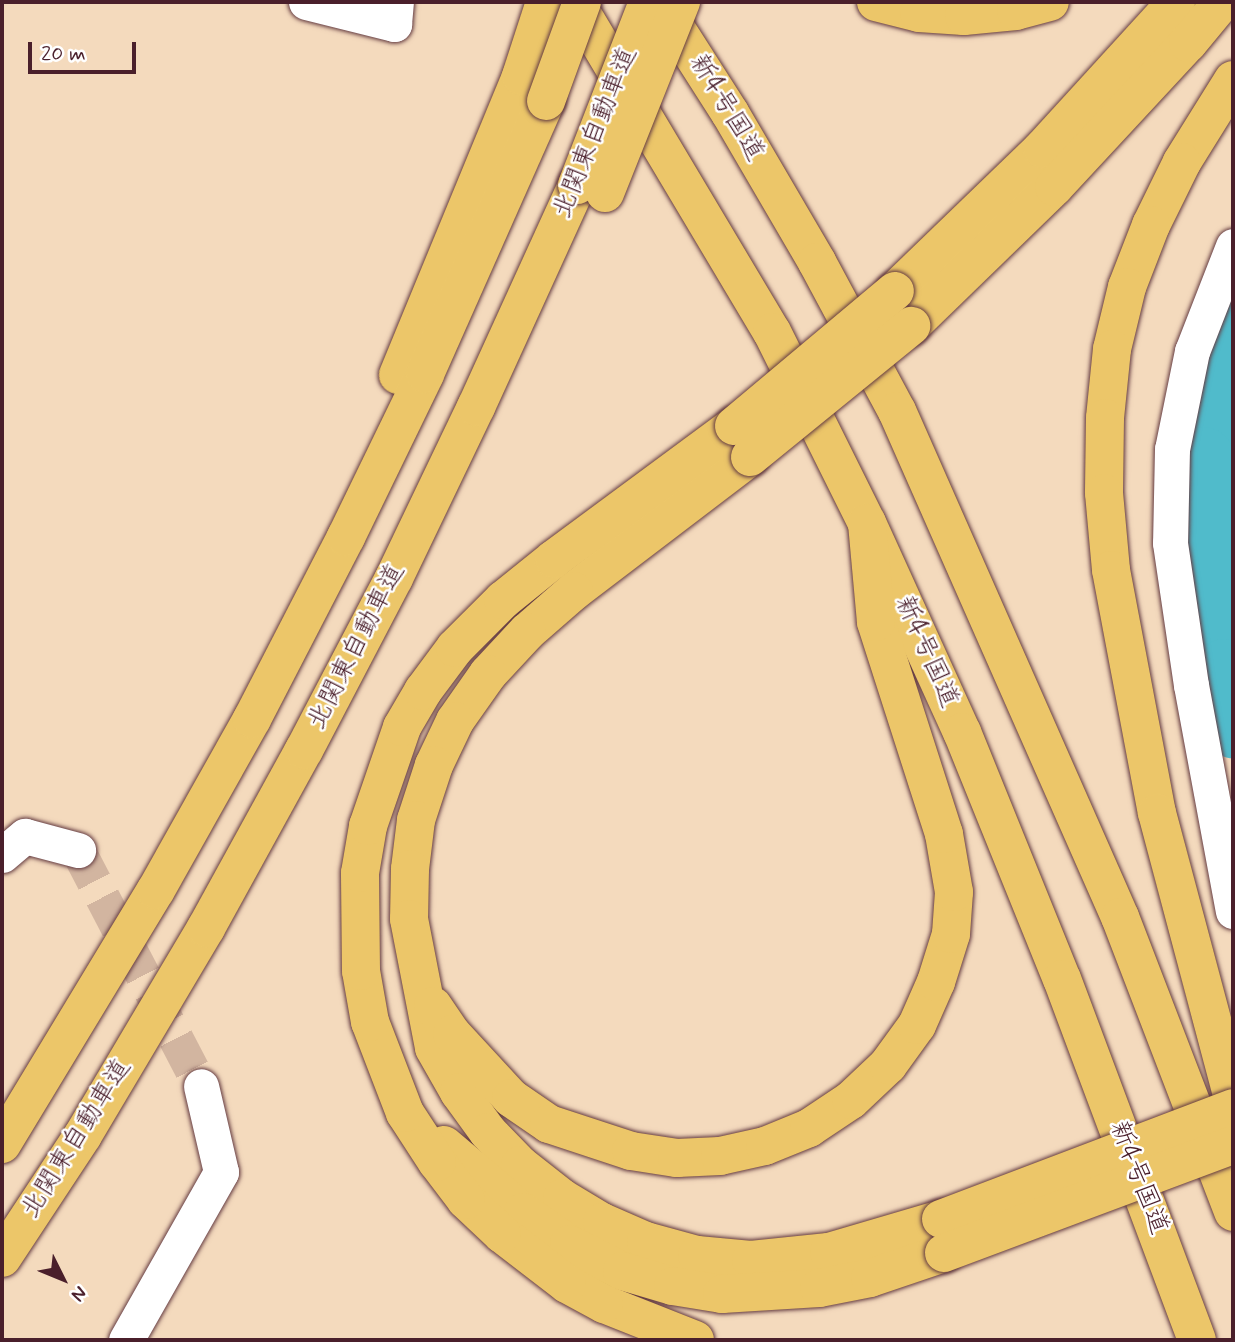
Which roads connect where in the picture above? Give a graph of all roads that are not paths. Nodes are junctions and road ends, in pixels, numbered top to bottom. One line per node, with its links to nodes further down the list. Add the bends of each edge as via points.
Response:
1 (306, 2): 2 (street, via 394,24)
2 (396, 2)
3 (545, 2): 14 (highway)
4 (575, 2): 18 (highway, 新4号国道, via 772,332)
5 (582, 2): 14 (highway, bridge)
6 (648, 2): 15 (highway, 北関東自動車道, bridge)
7 (659, 2): 29 (highway, 新4号国道, via 817,262 897,411 1120,917)
8 (681, 2): 15 (highway, bridge)
9 (876, 2): 10 (highway, via 919,13 964,16)
10 (1050, 2)
11 (1176, 2): 17 (highway, bridge, via 1042,149)
12 (1222, 2): 17 (highway, bridge, via 1054,187 911,326)
13 (1233, 80): 24 (highway, via 1177,173 1127,287 1112,349 1104,493 1111,570 1157,813)
14 (533, 88): 27 (highway, via 425,374 346,537 162,879)
15 (591, 189): 31 (highway, 北関東自動車道, via 550,247 400,566 200,940 83,1135)
16 (1233, 246): 21 (street, via 1192,351 1172,449 1170,543)
17 (742, 441): 22 (highway, via 527,632 488,674 456,721 434,765 416,820 409,919); 26 (highway, via 503,600 455,648 402,727 368,826 359,920 370,1022)
18 (867, 523): 22 (highway, via 876,622 944,834 954,892 951,934 936,982 917,1026 888,1065 851,1100 809,1128 765,1146 720,1156 677,1158 631,1151 549,1124 510,1098 452,1034); 34 (highway, 新4号国道, via 962,732)
19 (78, 850): 20 (street, via 25,836)
20 (2, 855)
21 (1233, 911)
22 (420, 987): 30 (highway, via 434,1048 488,1132 541,1182 602,1222 646,1241 697,1255 751,1260)
23 (201, 1086): 32 (street, via 221,1172)
24 (1233, 1099)
25 (1233, 1108): 30 (highway, bridge)
26 (405, 1112): 30 (highway, via 523,1212 569,1244 622,1271 673,1286 722,1294 819,1288 870,1278); 33 (highway, via 466,1200 532,1259 604,1304)
27 (2, 1144)
28 (1233, 1145): 30 (highway, bridge)
29 (1233, 1212)
30 (943, 1236)
31 (2, 1258)
32 (126, 1340)
33 (695, 1340)
34 (1197, 1340)

